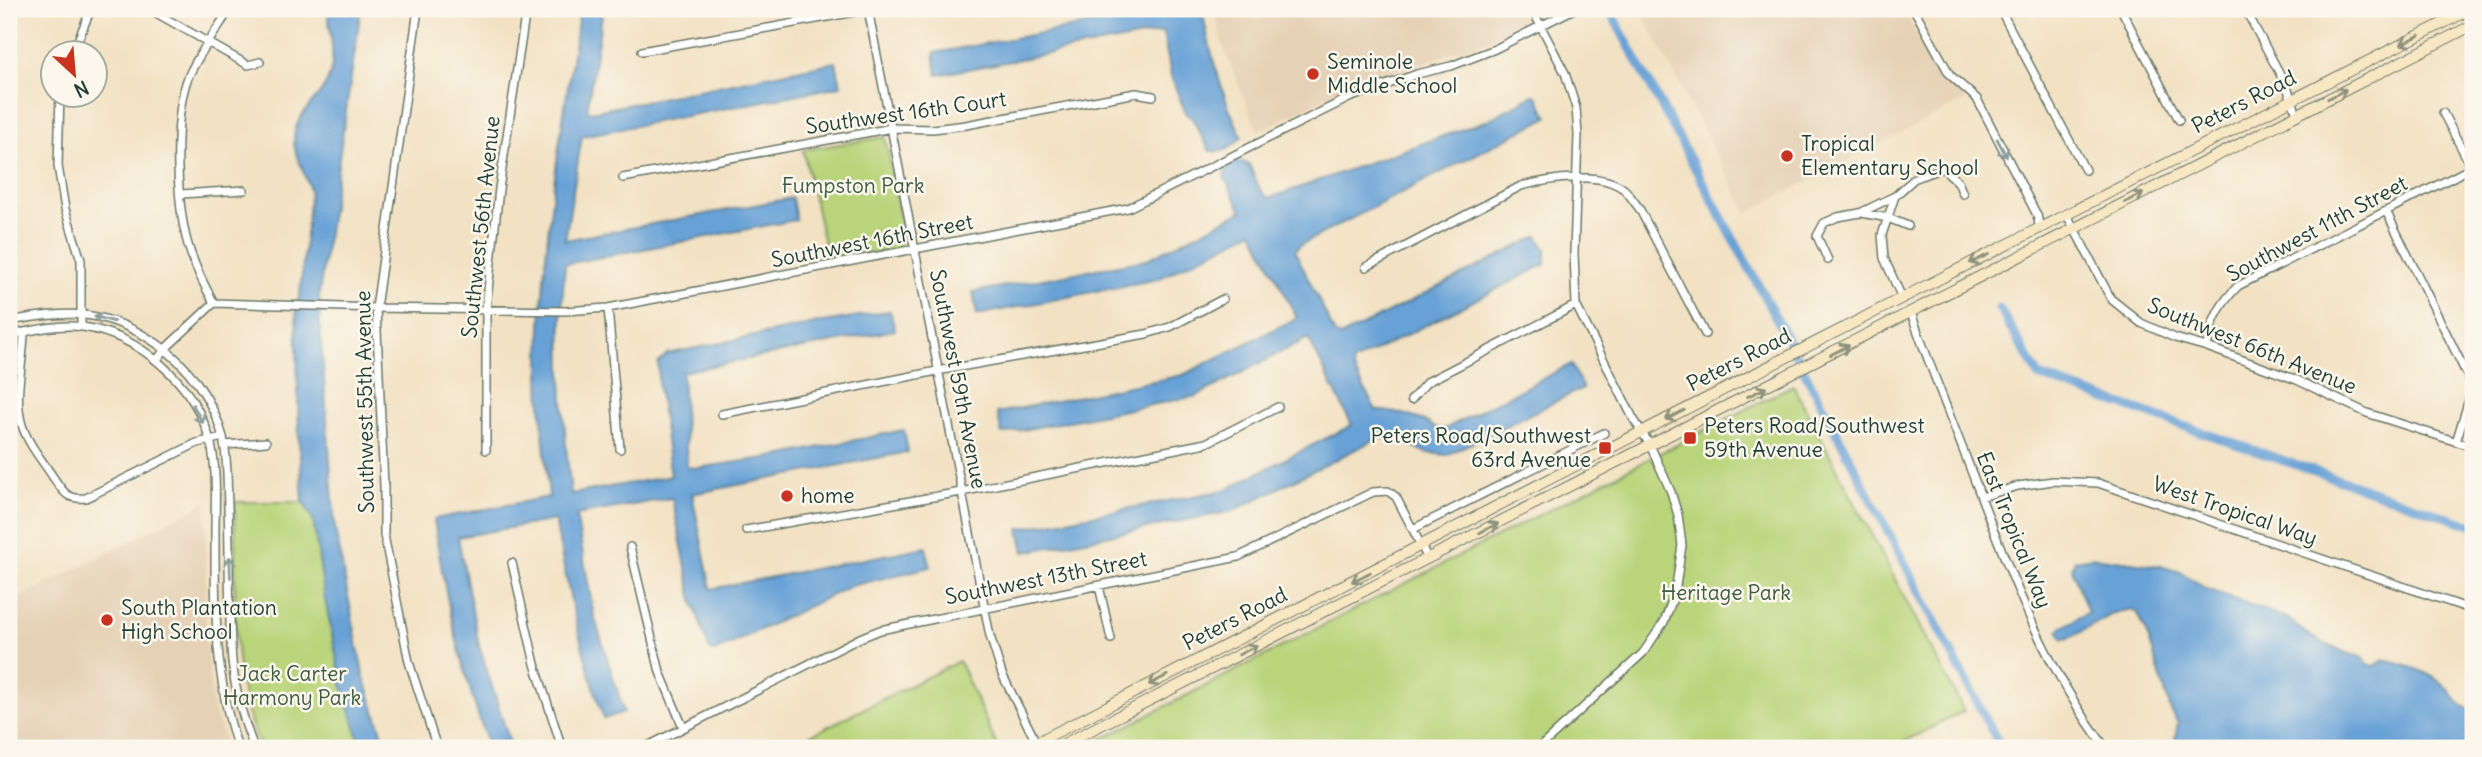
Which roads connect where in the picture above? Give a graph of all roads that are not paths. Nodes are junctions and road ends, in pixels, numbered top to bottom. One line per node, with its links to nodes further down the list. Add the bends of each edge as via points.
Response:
1 (91, 9): 16 (street)
2 (149, 9): 17 (street)
3 (230, 9): 17 (street)
4 (418, 9): 49 (street, Southwest 55th Avenue)
5 (526, 9): 51 (street, Southwest 56th Avenue)
6 (869, 9): 18 (street); 26 (street, Southwest 59th Avenue)
7 (1532, 9): 15 (street)
8 (1574, 9): 15 (street, Southwest 16th Street)
9 (1914, 9): 40 (street, one-way to 40, via 1950,75 1976,99)
10 (2000, 9): 28 (street)
11 (2121, 9): 25 (street)
12 (2245, 9): 21 (street)
13 (2471, 9): 21 (main road, Peters Road, one-way to 21)
14 (2473, 25): 24 (main road, Peters Road, one-way to 14)
15 (1542, 26): 30 (street, via 1576,108); 42 (street, Southwest 16th Street, via 1451,66 1349,98 1128,208)
16 (79, 38)
17 (209, 44): 19 (street, via 248,65); 32 (street, via 187,81 179,116)
18 (642, 51)
19 (260, 62)
20 (1153, 96): 26 (street, Southwest 16th Court, via 1136,93 933,129)
21 (2291, 100): 24 (street); 37 (main road, Peters Road)
22 (60, 108): 52 (street, via 58,166 81,260)
23 (2443, 113): 27 (street)
24 (2297, 114): 41 (main road, Peters Road, one-way to 24)
25 (2179, 120)
26 (892, 128): 29 (street, Southwest 16th Court); 42 (street, Southwest 59th Avenue)
27 (2473, 168): 35 (street, Southwest 11th Street)
28 (2085, 170)
29 (623, 178)
30 (1577, 179): 44 (street, via 1521,186); 48 (street); 57 (street, via 1608,180 1625,190)
31 (244, 190): 32 (street)
32 (181, 194): 47 (street, via 190,253)
33 (1963, 194): 34 (street, via 1943,168 1915,178)
34 (1895, 196): 36 (street); 38 (street)
35 (2386, 211): 59 (street, Southwest 11th Street, via 2238,286 2211,324); 71 (street, via 2469,379 2470,393)
36 (1860, 213): 38 (street); 43 (street, via 1824,223 1816,236)
37 (2067, 215): 40 (main road, Peters Road); 41 (street, Southwest 66th Avenue)
38 (1888, 218): 39 (street); 45 (street, via 1882,235 1884,258)
39 (1908, 226)
40 (2040, 229): 45 (main road, Peters Road, one-way to 45)
41 (2074, 229): 53 (main road, Peters Road); 59 (street, Southwest 66th Avenue, via 2111,299 2141,323)
42 (916, 250): 50 (street, Southwest 16th Street); 62 (street, Southwest 59th Avenue)
43 (1828, 260)
44 (1366, 267)
45 (1902, 298): 66 (main road, Peters Road, one-way to 66)
46 (1223, 299): 62 (street, via 1170,327 1146,334)
47 (214, 303): 49 (street, Southwest 16th Street); 60 (street)
48 (1576, 305): 63 (street, via 1427,382); 66 (street)
49 (376, 308): 51 (street, Southwest 16th Street); 92 (street, Southwest 55th Avenue, via 384,535 409,662)
50 (608, 308): 51 (street, Southwest 16th Street, via 565,312); 74 (street)
51 (486, 309): 75 (street, Southwest 56th Avenue)
52 (81, 313): 54 (street); 55 (street); 60 (street, one-way to 52, via 138,331)
53 (1911, 313): 72 (main road, Peters Road, one-way to 53); 77 (street, East Tropical Way)
54 (9, 321)
55 (81, 327): 56 (street); 61 (street, via 132,343)
56 (24, 332): 58 (street); 68 (street, via 21,423 64,493 75,500)
57 (1705, 334)
58 (9, 335)
59 (2207, 347): 71 (street, Southwest 66th Avenue, via 2297,380 2367,413)
60 (164, 349): 61 (street); 69 (street, via 198,384)
61 (157, 360): 68 (street, one-way to 68, via 184,390)
62 (937, 371): 65 (street); 76 (street, Southwest 59th Avenue)
63 (1411, 400)
64 (1278, 407): 76 (street, via 1206,443)
65 (722, 414)
66 (1642, 432): 72 (street); 80 (main road, Peters Road)
67 (1604, 433): 78 (street)
68 (210, 439): 69 (street); 90 (street, via 218,662 222,695)
69 (223, 441): 70 (street); 91 (street, one-way to 69, via 232,660)
70 (266, 442)
71 (2456, 442): 73 (street, Southwest 66th Avenue)
72 (1650, 446): 82 (main road, Peters Road, one-way to 72); 96 (street, via 1678,515 1682,545 1675,593 1664,622 1643,653)
73 (2473, 447)
74 (620, 449)
75 (486, 450)
76 (961, 492): 79 (street); 85 (street, Southwest 59th Avenue)
77 (1981, 497): 86 (street, West Tropical Way, via 2053,481 2098,483); 97 (street, East Tropical Way, via 2029,617 2081,713)
78 (1413, 529): 80 (street, Southwest 13th Street); 84 (street, Southwest 13th Street, via 1396,497 1383,490 1238,557)
79 (746, 530)
80 (1421, 546): 82 (street, Southwest 13th Street); 89 (main road, Peters Road, one-way to 89)
81 (630, 547): 88 (street, via 660,672)
82 (1428, 559): 95 (main road, Peters Road, one-way to 82)
83 (512, 563): 93 (street, via 535,664)
84 (1099, 586): 85 (street, Southwest 13th Street); 87 (street)
85 (985, 607): 88 (street, Southwest 13th Street, via 880,630); 89 (street, Southwest 59th Avenue, via 1002,674)
86 (2473, 610)
87 (1111, 639)
88 (683, 727): 94 (street, Southwest 13th Street)
89 (1034, 747)
90 (238, 748)
91 (254, 748)
92 (436, 748)
93 (562, 748)
94 (644, 748)
95 (1056, 748)
96 (1539, 748)
97 (2106, 748)

